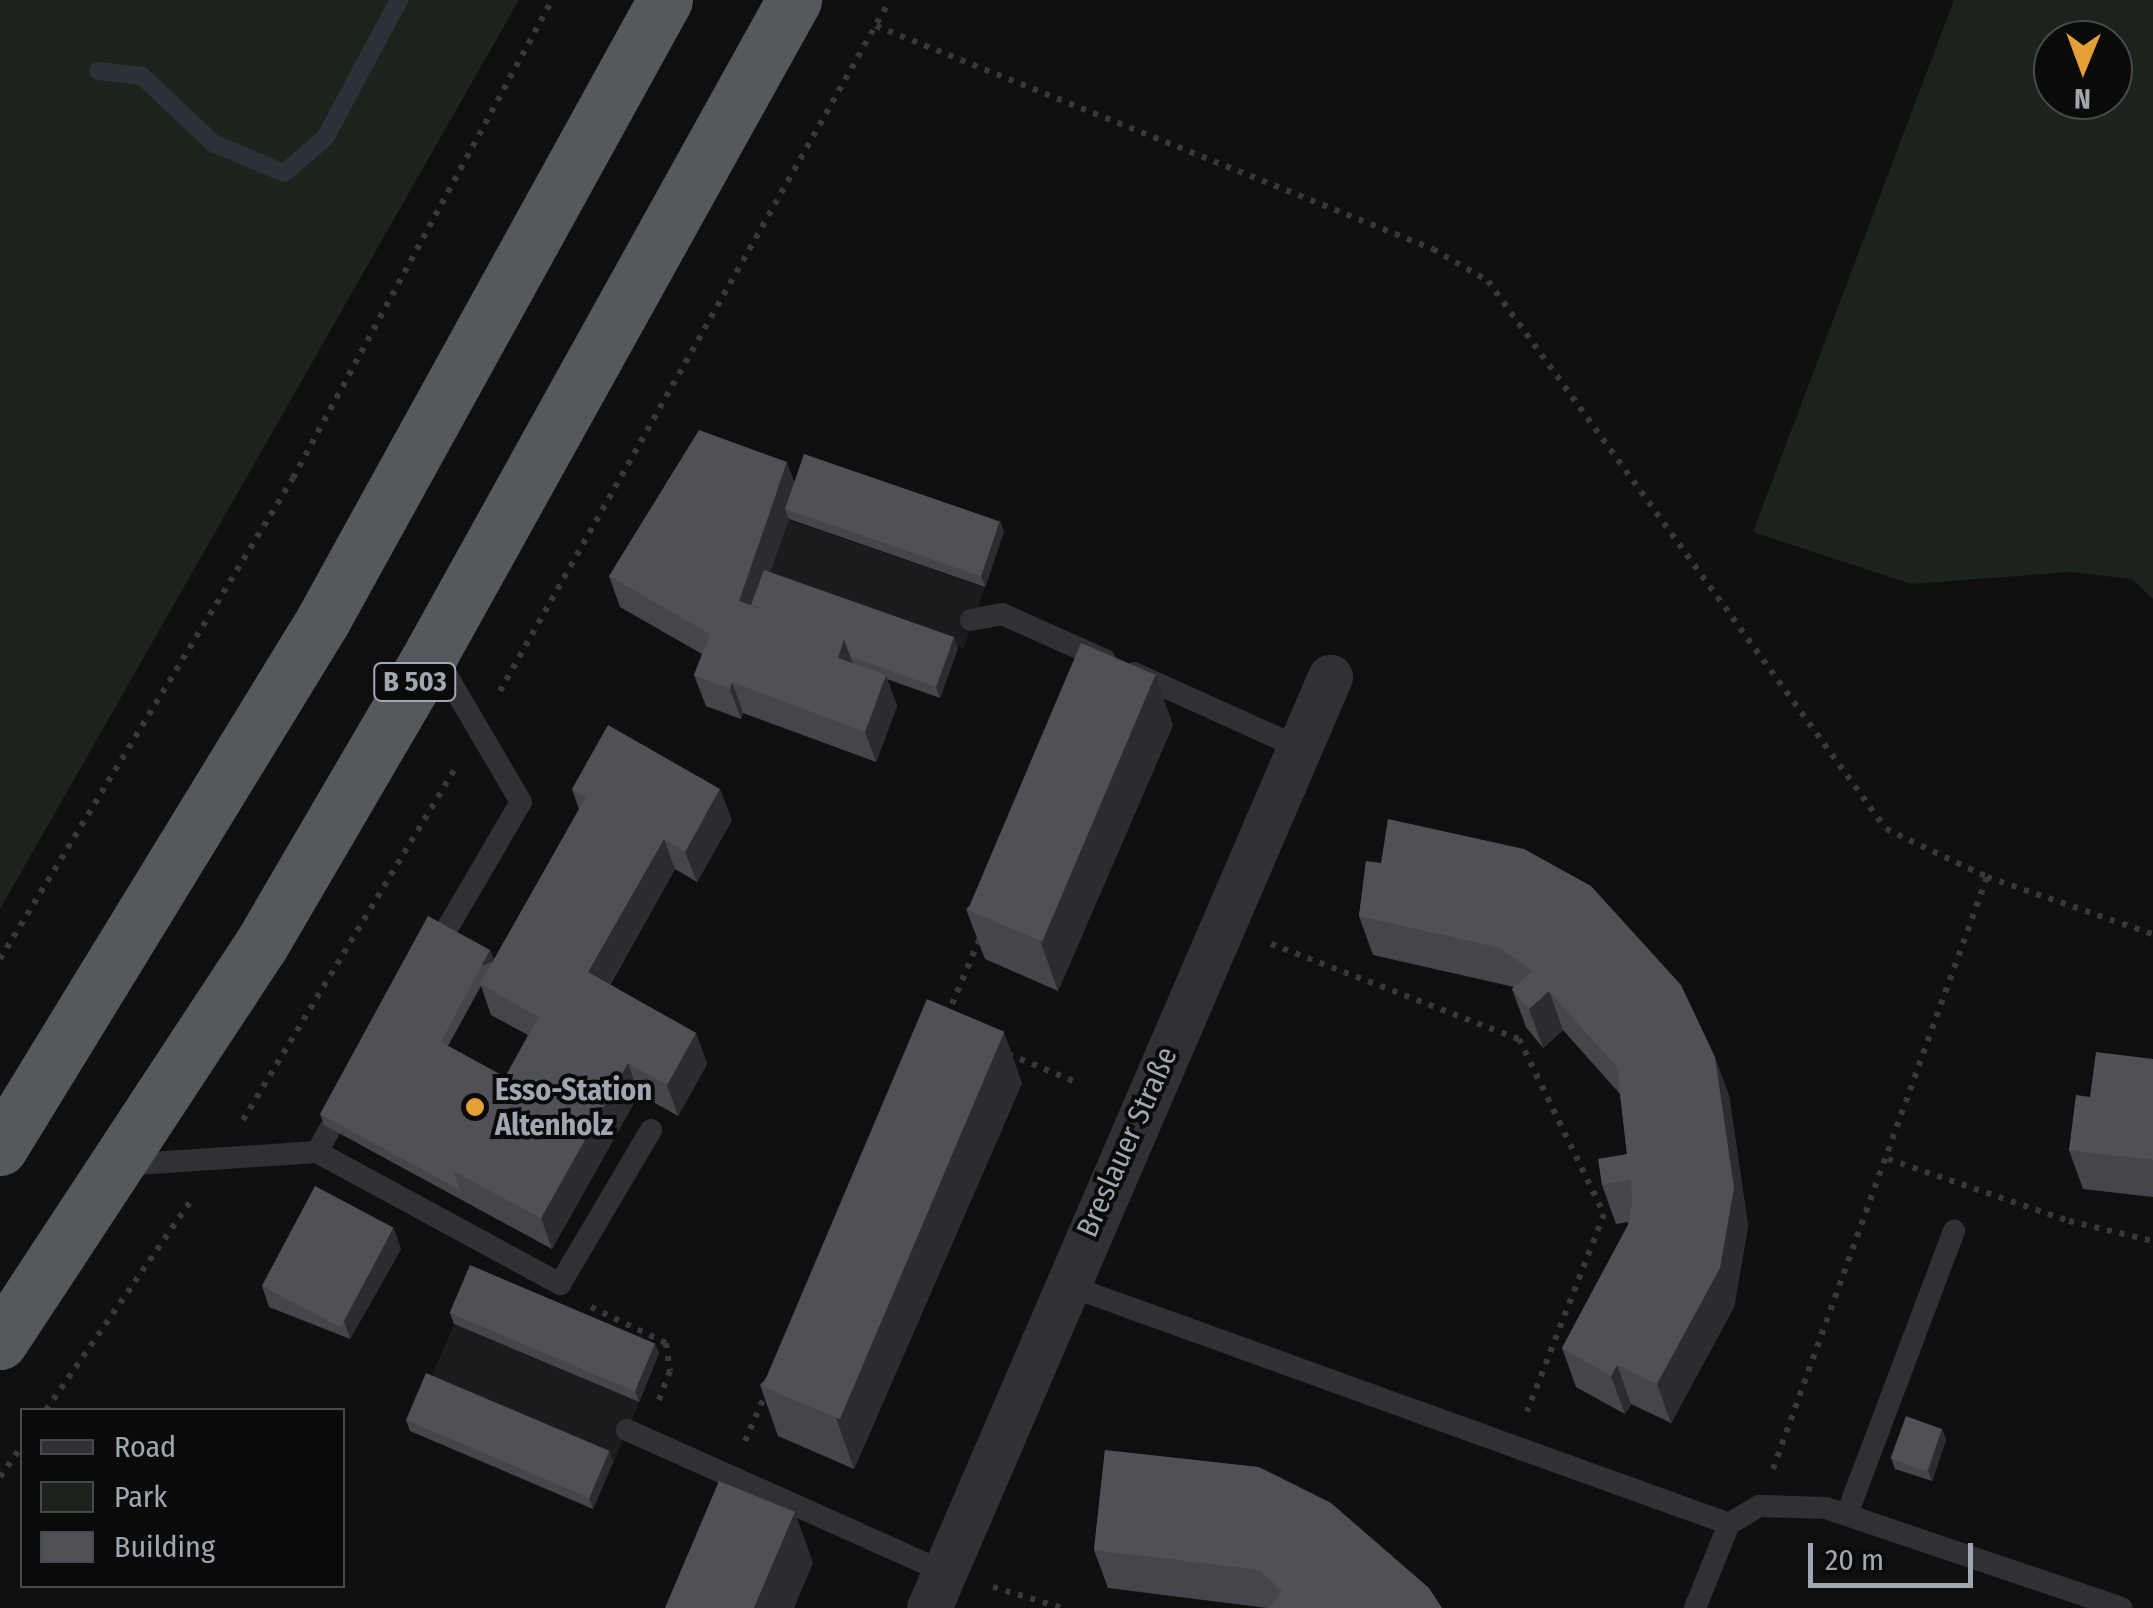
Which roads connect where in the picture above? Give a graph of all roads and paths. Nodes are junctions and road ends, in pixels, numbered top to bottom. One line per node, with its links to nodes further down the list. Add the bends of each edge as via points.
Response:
1 (552, 0): 14 (path, via 293,478)
2 (664, 0): 20 (highway, via 323,620)
3 (794, 0): 6 (highway, B 503)
4 (876, 26): 9 (path, via 1433,249 1488,281 1886,829)
5 (971, 620): 8 (lane, via 1002,614)
6 (432, 652): 12 (lane, via 521,802); 23 (highway, B 503, via 261,945)
7 (1330, 677): 8 (street, Breslauer Straße)
8 (1300, 748): 10 (street, Breslauer Straße)
9 (1987, 877): 13 (path); 22 (path)
10 (1224, 926): 27 (street, Breslauer Straße); 31 (path, via 1519,1039 1604,1214)
11 (984, 927): 15 (path)
12 (444, 934)
13 (2153, 934)
14 (0, 959)
15 (942, 1026)
16 (992, 1047): 17 (path)
17 (1076, 1082)
18 (330, 1129): 21 (lane)
19 (651, 1130): 26 (lane)
20 (0, 1148)
21 (317, 1152): 23 (lane); 26 (lane)
22 (1888, 1159): 25 (path, via 2069,1221); 35 (path)
23 (119, 1165): 28 (highway, B 503)
24 (1954, 1231): 36 (lane)
25 (2153, 1242)
26 (560, 1284): 30 (path, via 594,1309 666,1342 670,1371)
27 (1064, 1284): 31 (lane); 38 (street, Breslauer Straße)
28 (0, 1342)
29 (772, 1378): 33 (path)
30 (636, 1434): 33 (lane)
31 (1514, 1446): 37 (lane)
32 (20, 1448): 34 (path)
33 (731, 1475): 38 (lane)
34 (0, 1478)
35 (1759, 1506): 36 (lane); 37 (lane)
36 (1847, 1514): 41 (lane)
37 (1729, 1524): 40 (lane)
38 (937, 1590): 39 (path)
39 (1062, 1608)
40 (1695, 1608)
41 (2122, 1608)

